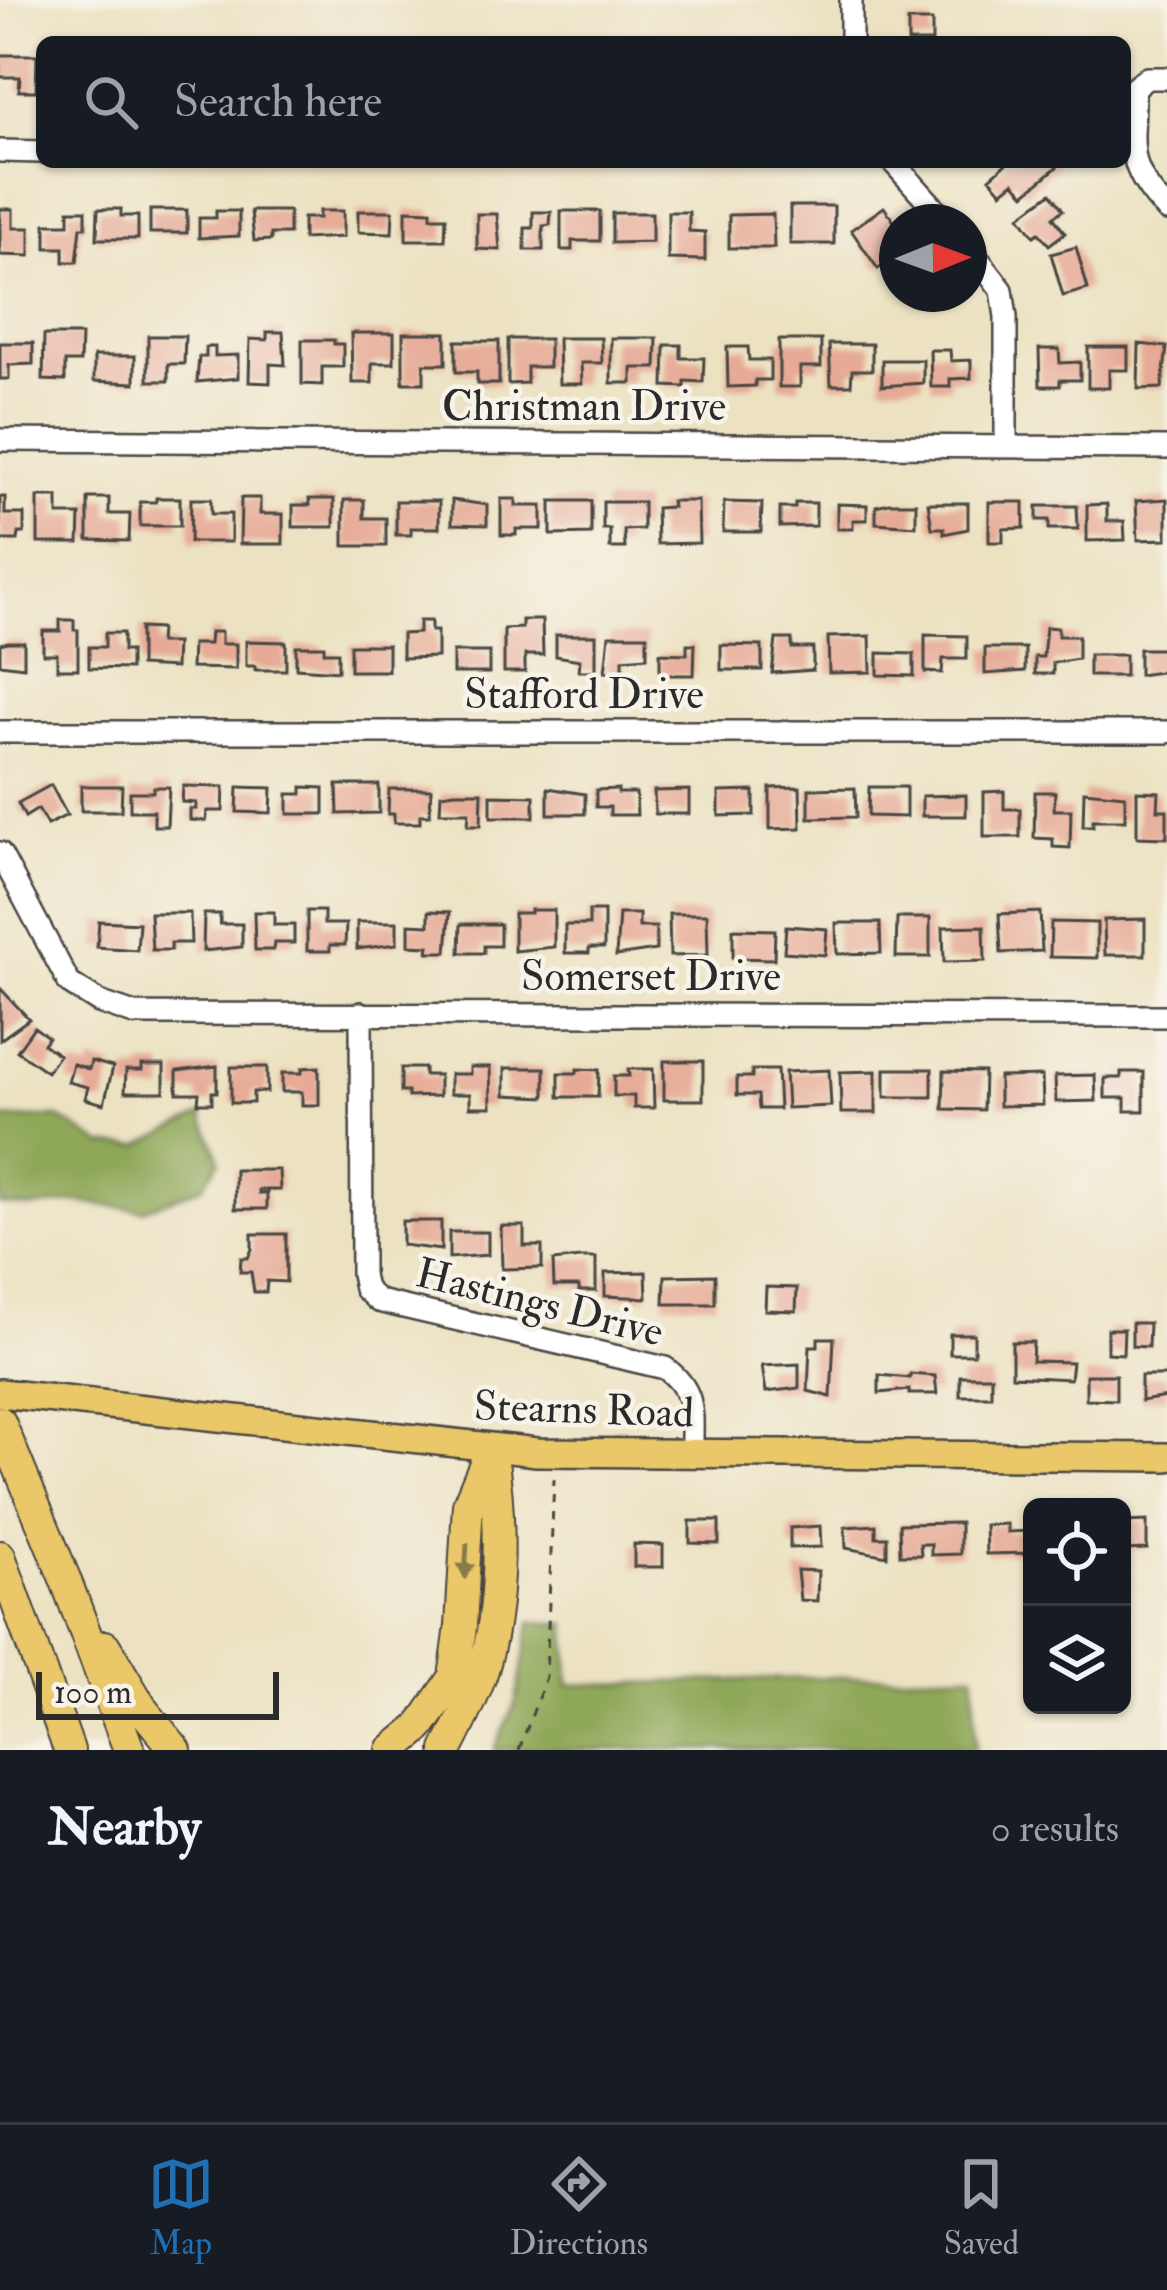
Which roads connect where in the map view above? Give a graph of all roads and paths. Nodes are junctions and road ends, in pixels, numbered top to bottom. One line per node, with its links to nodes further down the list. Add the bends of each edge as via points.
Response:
1 (851, 0): 2 (street)
2 (850, 36)
3 (1167, 78): 8 (street, via 1147,77 1134,88 1133,161)
4 (0, 152): 5 (street)
5 (36, 152)
6 (898, 168): 7 (street)
7 (930, 204)
8 (1167, 210)
9 (987, 270): 11 (street, via 1002,290 1006,316)
10 (0, 440): 11 (street, Christman Drive)
11 (1006, 447): 12 (street, Christman Drive)
12 (1167, 448)
13 (0, 732): 14 (street, Stafford Drive)
14 (1167, 732)
15 (0, 853): 16 (street, Somerset Drive, via 69,982 98,1002 134,1014)
16 (362, 1013): 17 (street, Somerset Drive); 21 (street, Hastings Drive, via 365,1289 377,1301 664,1368 686,1384)
17 (1167, 1016)
18 (0, 1393): 20 (main road, Stearns Road)
19 (0, 1422): 25 (highway)
20 (490, 1449): 21 (main road, Stearns Road); 29 (highway, one-way to 29, via 468,1504 454,1678 420,1727); 30 (highway, via 499,1500 494,1604 483,1670)
21 (692, 1456): 22 (main road, Stearns Road)
22 (1167, 1457)
23 (554, 1479): 31 (path, via 546,1677)
24 (0, 1556): 26 (highway)
25 (66, 1581): 27 (highway); 28 (highway, via 142,1709)
26 (69, 1750)
27 (129, 1750)
28 (176, 1750)
29 (392, 1750)
30 (448, 1750)
31 (519, 1750)

